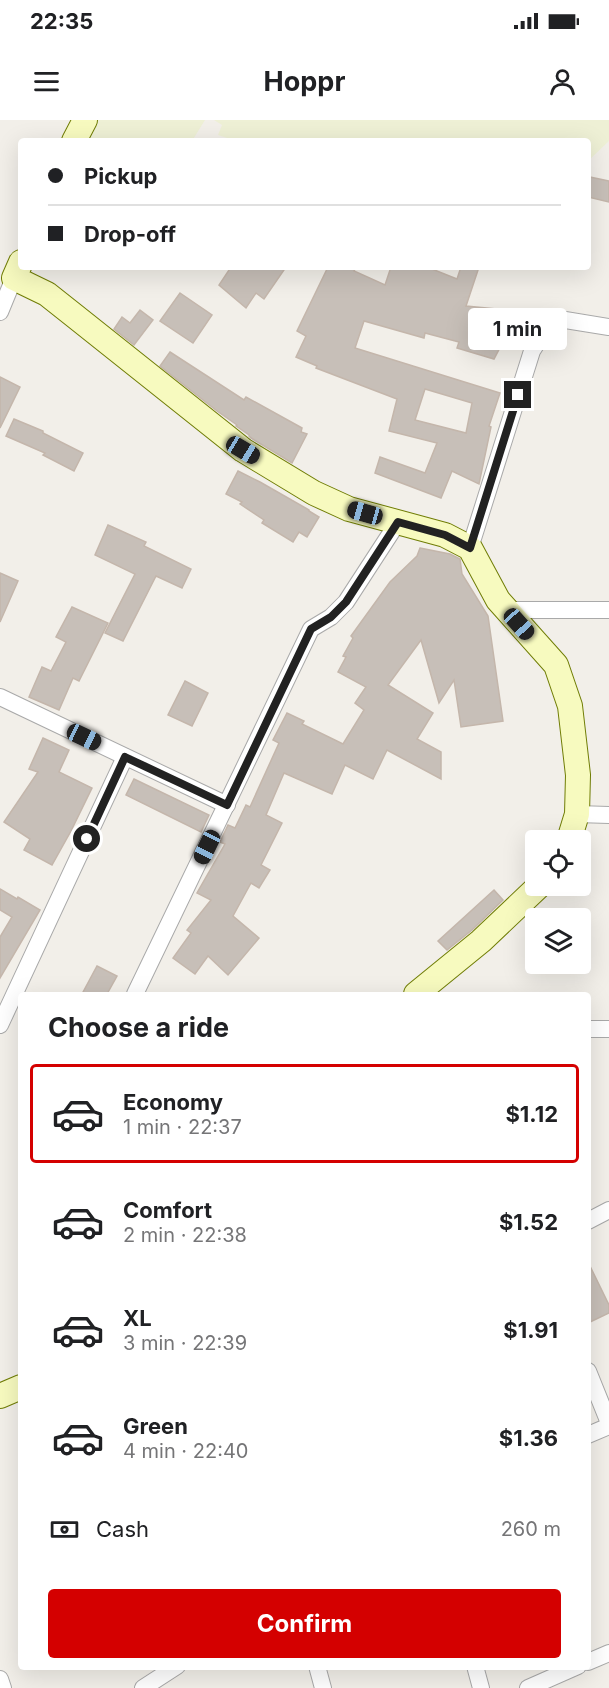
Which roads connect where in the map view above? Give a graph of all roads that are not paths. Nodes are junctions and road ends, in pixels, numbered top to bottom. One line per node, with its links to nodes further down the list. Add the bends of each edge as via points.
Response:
1 (85, 120): 2 (street)
2 (76, 138)
3 (18, 270): 4 (street); 6 (street, via 243,450 314,493)
4 (0, 312)
5 (609, 327): 7 (street, via 553,318 532,351)
6 (398, 522): 7 (street, via 445,535); 12 (street, via 346,602 311,629)
7 (470, 548): 8 (street)
8 (507, 610): 9 (street); 13 (street, via 556,665 570,706 578,775)
9 (609, 610)
10 (0, 697): 11 (street)
11 (125, 757): 12 (street); 19 (street)
12 (227, 805): 17 (street)
13 (577, 814): 14 (street); 15 (street)
14 (609, 815)
15 (572, 830)
16 (528, 896): 18 (street)
17 (136, 992)
18 (419, 992)
19 (0, 1025)
20 (591, 1029): 21 (street)
21 (609, 1029)
22 (609, 1210): 23 (street)
23 (591, 1219)
24 (591, 1379): 25 (street)
25 (609, 1424): 26 (street)
26 (591, 1433)
27 (609, 1653): 28 (street)
28 (591, 1661)
29 (318, 1670): 36 (street)
30 (476, 1670): 37 (street)
31 (569, 1670): 38 (street)
32 (161, 1677): 35 (street)
33 (0, 1679): 34 (street)
34 (3, 1688)
35 (143, 1688)
36 (322, 1688)
37 (481, 1688)
38 (528, 1688)

